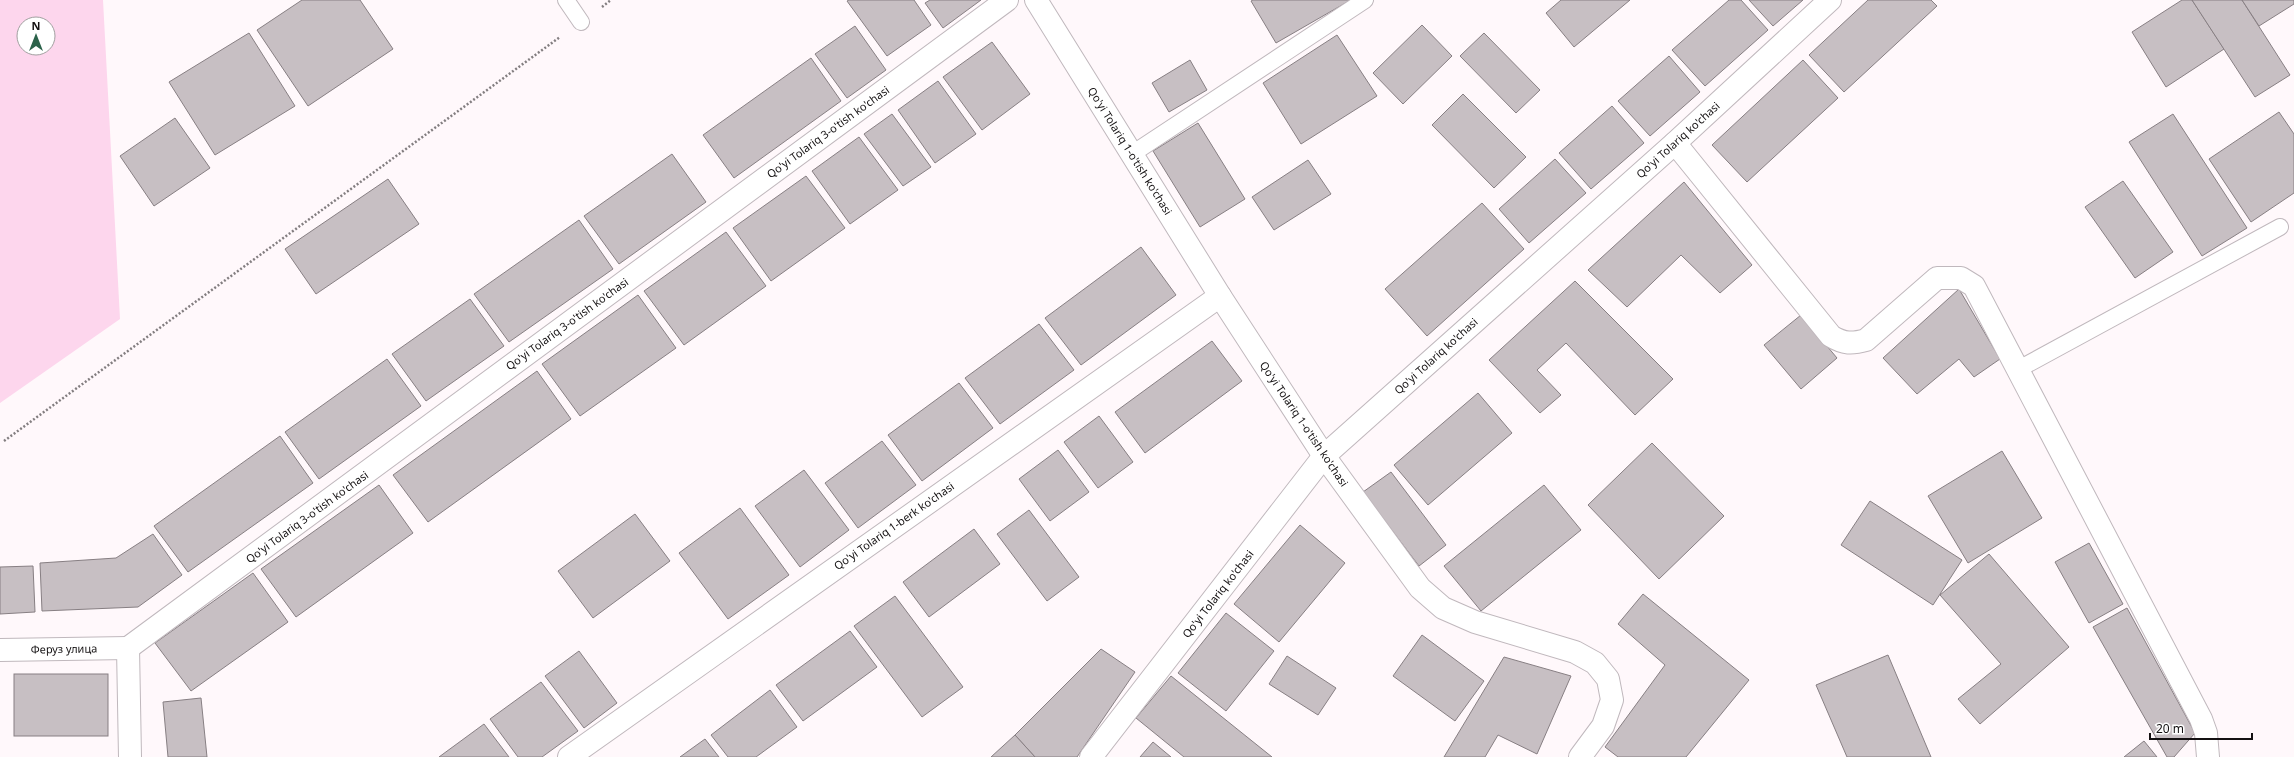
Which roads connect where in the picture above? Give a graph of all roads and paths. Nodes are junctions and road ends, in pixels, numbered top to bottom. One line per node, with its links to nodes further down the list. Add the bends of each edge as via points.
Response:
1 (566, 0): 7 (lane)
2 (611, 0): 7 (path)
3 (1007, 0): 15 (street, Qo'yi Tolariq 3-o'tish ko'chasi)
4 (1036, 0): 9 (street, Qo'yi Tolariq 1-o'tish ko'chasi)
5 (1365, 0): 9 (lane)
6 (1830, 0): 8 (street, Qo'yi Tolariq ko'chasi)
7 (581, 22): 13 (path)
8 (1675, 143): 12 (street, via 1831,336 1842,343 1866,340 1937,278 1961,278 1974,286); 14 (street, Qo'yi Tolariq ko'chasi)
9 (1132, 154): 11 (street, Qo'yi Tolariq 1-o'tish ko'chasi)
10 (2280, 227): 12 (lane)
11 (1220, 296): 14 (street, Qo'yi Tolariq 1-o'tish ko'chasi); 18 (street, Qo'yi Tolariq 1-berk ko'chasi)
12 (2017, 370): 21 (street, via 2201,719 2206,734)
13 (4, 441)
14 (1324, 456): 19 (street, Qo'yi Tolariq ko'chasi); 20 (street, Qo'yi Tolariq 1-o'tish ko'chasi, via 1420,588 1443,608 1475,622 1575,652 1595,662 1608,679 1612,700 1603,726)
15 (128, 648): 16 (street, Феруз улица); 17 (street)
16 (0, 650)
17 (130, 757)
18 (569, 757)
19 (1091, 757)
20 (1580, 757)
21 (2208, 757)

